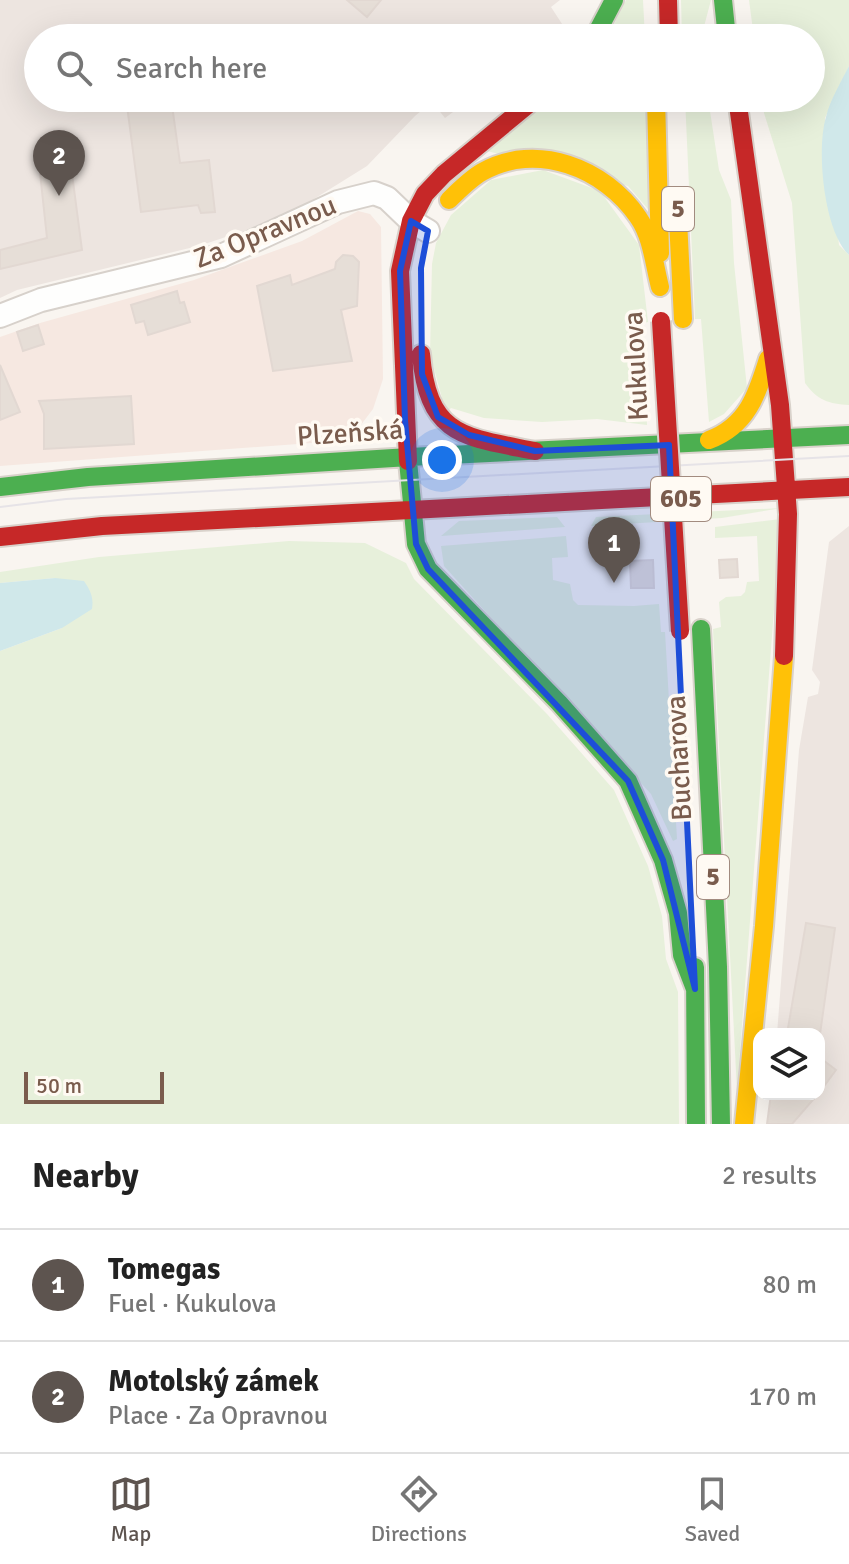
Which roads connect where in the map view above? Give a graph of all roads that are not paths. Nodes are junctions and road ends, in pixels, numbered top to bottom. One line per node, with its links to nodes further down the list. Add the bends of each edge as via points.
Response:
1 (614, 0): 5 (main road)
2 (652, 0): 6 (main road)
3 (668, 0): 7 (main road)
4 (723, 0): 8 (main road)
5 (601, 24)
6 (653, 24)
7 (669, 24)
8 (726, 24)
9 (519, 112): 13 (main road, via 425,194)
10 (656, 112): 14 (main road, Kukulova / 5)
11 (673, 112): 17 (main road, Kukulova / 5)
12 (739, 112): 18 (main road)
13 (428, 225): 14 (main road, via 484,171 529,160 569,163 612,188 640,220); 15 (street, Za Opravnou, via 374,193 338,202 221,256 41,300); 25 (main road, via 404,245 400,271)
14 (660, 287): 36 (main road, Kukulova / 5, bridge)
15 (0, 316)
16 (421, 328): 23 (main road, via 424,388 438,417 461,432)
17 (685, 343)
18 (772, 345): 19 (main road, via 785,387); 22 (main road); 24 (main road, via 748,413)
19 (799, 405)
20 (816, 416): 21 (main road)
21 (849, 434): 22 (main road, Plzeňská / 605)
22 (782, 438): 24 (main road, Plzeňská / 605); 28 (main road)
23 (535, 451): 24 (main road, Plzeňská / 605); 25 (main road, Plzeňská / 605)
24 (692, 453): 29 (main road)
25 (409, 457): 26 (main road, Plzeňská / 605); 31 (main road)
26 (0, 487)
27 (849, 490): 28 (main road, 605); 30 (main road)
28 (786, 491): 31 (main road, 605); 34 (main road)
29 (694, 507)
30 (824, 508)
31 (411, 510): 33 (main road, 605, via 102,526); 38 (main road, via 416,544 428,569 628,781 663,860 678,913 682,955)
32 (806, 530): 34 (main road)
33 (0, 537)
34 (786, 621): 41 (main road)
35 (701, 622): 40 (main road, Bucharova / 5)
36 (680, 638)
37 (694, 895): 38 (main road, 5)
38 (695, 989): 39 (main road, 5)
39 (696, 1124)
40 (721, 1124)
41 (744, 1124)

